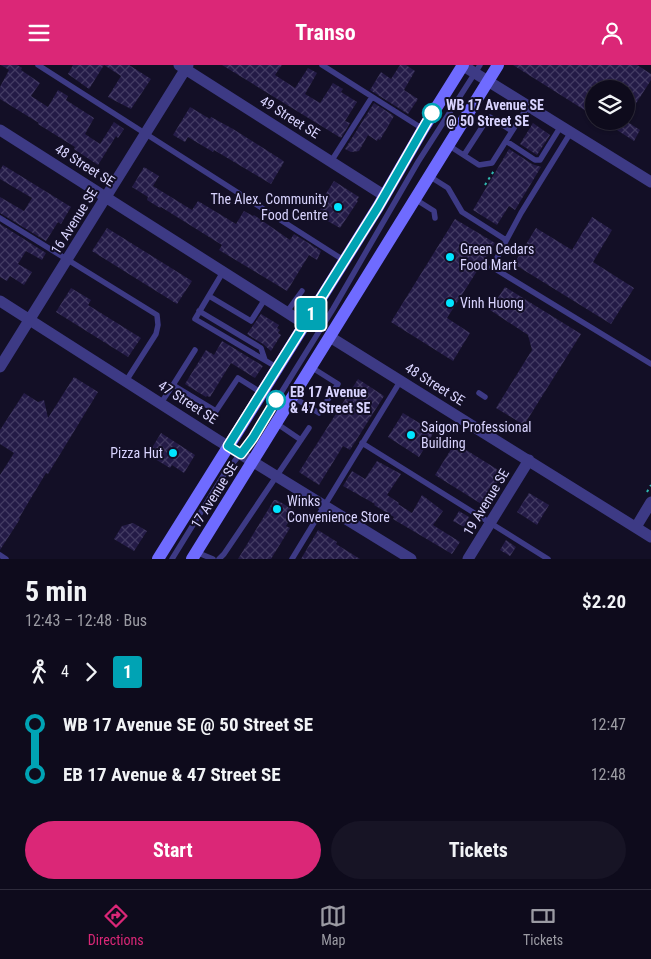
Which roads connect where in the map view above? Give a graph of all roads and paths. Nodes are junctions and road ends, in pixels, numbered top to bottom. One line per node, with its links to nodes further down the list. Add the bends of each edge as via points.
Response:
1 (38, 65): 14 (lane)
2 (322, 65): 8 (lane)
3 (462, 65): 6 (street); 10 (main road, 17 Avenue SE)
4 (498, 65): 7 (main road, 17 Avenue SE)
5 (184, 66): 14 (street, 16 Avenue SE); 18 (street, 49 Street SE)
6 (478, 69): 7 (street); 56 (lane, via 418,162 334,309)
7 (488, 81): 9 (street); 16 (main road, 17 Avenue SE)
8 (372, 97): 10 (lane); 18 (lane)
9 (528, 105): 11 (street); 13 (lane)
10 (422, 129): 22 (main road, 17 Avenue SE)
11 (566, 129): 15 (lane, via 540,160); 20 (street); 26 (lane)
12 (0, 130): 21 (street, 48 Street SE)
13 (512, 131): 15 (lane); 17 (lane, via 488,118)
14 (146, 133): 21 (street, 16 Avenue SE); 28 (lane)
15 (506, 141): 17 (lane, via 492,163 479,165)
16 (448, 145): 17 (lane); 19 (main road, 17 Avenue SE)
17 (464, 155)
18 (332, 160): 22 (street, 49 Street SE)
19 (429, 176): 23 (main road, 17 Avenue SE); 26 (lane, via 448,188 462,211)
20 (651, 182)
21 (107, 196): 27 (street, 16 Avenue SE); 29 (street, 48 Street SE)
22 (385, 196): 28 (main road, 17 Avenue SE)
23 (415, 198): 25 (lane, via 434,211); 37 (main road, 17 Avenue SE)
24 (0, 218): 27 (lane)
25 (436, 218)
26 (506, 240): 39 (lane, via 492,267)
27 (67, 260): 35 (street, 16 Avenue SE); 44 (lane, via 157,315 156,334)
28 (345, 261): 36 (main road, 17 Avenue SE)
29 (223, 272): 31 (lane); 32 (street, 48 Street SE)
30 (302, 291): 34 (lane)
31 (208, 296): 32 (lane, via 251,321); 42 (lane, via 194,319)
32 (265, 299): 34 (street, 48 Street SE)
33 (0, 301): 35 (street, 47 Street SE)
34 (286, 313): 36 (street, 48 Street SE)
35 (30, 319): 40 (street, 16 Avenue SE); 44 (street, 47 Street SE)
36 (305, 324): 42 (main road, 17 Avenue SE)
37 (330, 337): 41 (main road, 17 Avenue SE); 43 (street, 48 Street SE)
38 (195, 349): 45 (lane)
39 (651, 363)
40 (0, 367)
41 (311, 367): 48 (main road, 17 Avenue SE); 48 (lane, via 338,384 319,413)
42 (278, 368): 46 (main road, 17 Avenue SE)
43 (401, 380): 54 (lane); 57 (street, 48 Street SE)
44 (126, 381): 50 (street, 47 Street SE)
45 (173, 385): 46 (lane, via 216,411 238,378); 50 (lane)
46 (262, 393): 55 (main road, 17 Avenue SE)
47 (479, 393): 49 (lane)
48 (293, 397): 51 (main road, 17 Avenue SE)
49 (485, 397)
50 (161, 403): 55 (street, 47 Street SE)
51 (276, 423): 53 (lane); 58 (main road, 17 Avenue SE)
52 (309, 428): 53 (lane)
53 (301, 440): 59 (lane)
54 (362, 443): 61 (lane); 62 (lane)
55 (228, 446): 56 (street, 47 Street SE); 68 (main road, 17 Avenue SE)
56 (241, 454): 58 (street, 47 Street SE); 69 (lane, via 225,473)
57 (528, 460): 62 (street, 19 Avenue SE); 63 (street, 48 Street SE)
58 (253, 461): 59 (street, 47 Street SE); 66 (main road, 17 Avenue SE)
59 (277, 475): 61 (street, 47 Street SE); 71 (lane)
60 (651, 502): 63 (street)
61 (324, 505): 72 (lane); 73 (street, 47 Street SE)
62 (490, 523): 74 (street, 19 Avenue SE); 75 (lane)
63 (636, 527): 64 (street, 48 Street SE)
64 (651, 537)
65 (0, 555): 67 (lane)
66 (194, 555): 70 (lane)
67 (6, 559)
68 (158, 559)
69 (172, 559)
70 (213, 559)
71 (219, 559)
72 (292, 559)
73 (411, 559)
74 (468, 559)
75 (548, 559)

